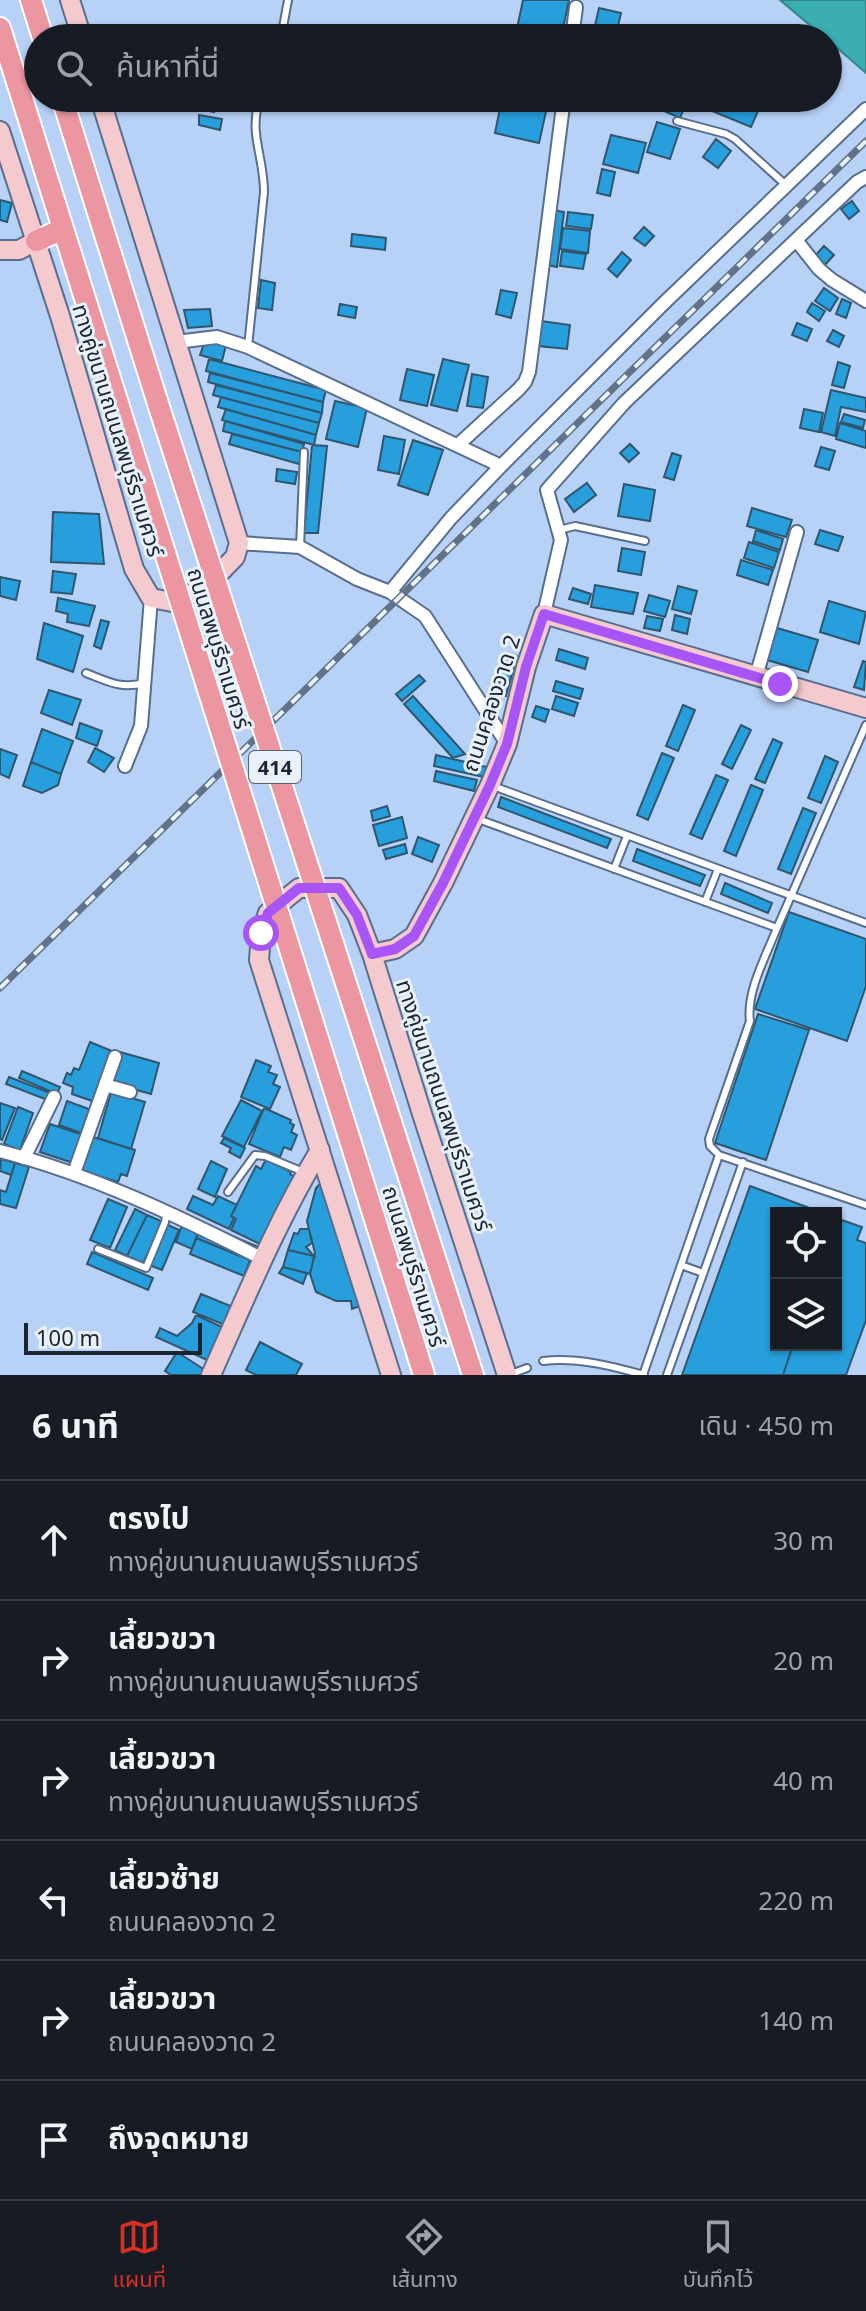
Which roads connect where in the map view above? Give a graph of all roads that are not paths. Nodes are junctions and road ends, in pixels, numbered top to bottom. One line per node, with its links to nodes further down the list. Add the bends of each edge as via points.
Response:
1 (31, 0): 5 (main road)
2 (70, 0): 6 (main road)
3 (288, 0): 7 (lane)
4 (576, 7): 8 (street)
5 (39, 24)
6 (78, 24)
7 (284, 24)
8 (574, 24)
9 (0, 28): 10 (main road, ถนนลพบุรีราเมศวร์ / 414)
10 (24, 105)
11 (866, 109): 20 (street)
12 (26, 112): 21 (main road, ถนนลพบุรีราเมศวร์ / 414)
13 (66, 112): 79 (main road, ถนนลพบุรีราเมศวร์ / 414, bridge)
14 (104, 112): 26 (main road)
15 (255, 112): 27 (lane, via 264,192)
16 (562, 112): 28 (street, via 529,372 519,389)
17 (677, 121): 20 (lane, via 735,139)
18 (0, 131): 23 (main road, ทางคู่ขนานถนนลพบุรีราเมศวร์)
19 (866, 177): 22 (street)
20 (787, 186): 30 (street)
21 (63, 229): 23 (main road); 78 (main road, ถนนลพบุรีราเมศวร์ / 414, bridge)
22 (796, 240): 25 (street, via 819,269); 31 (street, via 624,403 547,490)
23 (36, 241): 24 (main road, via 19,250); 37 (main road, ทางคู่ขนานถนนลพบุรีราเมศวร์, via 134,569)
24 (0, 250)
25 (866, 301)
26 (176, 342): 27 (street, via 217,337); 34 (main road)
27 (248, 347): 28 (street)
28 (458, 445): 30 (street)
29 (304, 452): 35 (lane)
30 (501, 466): 36 (street)
31 (559, 530): 33 (lane, via 575,526); 38 (street)
32 (797, 532): 40 (street)
33 (645, 541)
34 (239, 543): 35 (street); 37 (main road, via 235,557 206,587 172,602)
35 (300, 547): 36 (street)
36 (390, 592): 44 (street, via 425,616)
37 (151, 598): 41 (street)
38 (544, 614): 40 (main road, ถนนคลองวาด 2); 44 (main road, ถนนคลองวาด 2)
39 (86, 673): 41 (lane, via 119,686)
40 (756, 677): 42 (main road, ถนนคลองวาด 2)
41 (145, 683): 45 (street, via 141,726)
42 (866, 708)
43 (866, 725): 51 (lane)
44 (507, 744): 46 (main road, ถนนคลองวาด 2)
45 (125, 766)
46 (490, 785): 47 (main road, ถนนคลองวาด 2); 48 (lane)
47 (474, 818): 49 (lane); 55 (main road, ถนนคลองวาด 2, via 414,936 395,949)
48 (627, 836): 49 (lane); 50 (lane)
49 (614, 869): 52 (lane)
50 (718, 869): 51 (lane); 52 (lane)
51 (791, 896): 53 (lane); 54 (lane)
52 (705, 902): 54 (lane)
53 (866, 923)
54 (777, 928): 62 (lane, via 709,1139)
55 (372, 954): 60 (main road, ทางคู่ขนานถนนลพบุรีราเมศวร์, via 357,915 339,888 299,888 268,913 261,933 259,960); 80 (main road, ทางคู่ขนานถนนลพบุรีราเมศวร์)
56 (115, 1057): 57 (street)
57 (105, 1085): 58 (street); 65 (street)
58 (130, 1092)
59 (54, 1097): 63 (street)
60 (320, 1150): 66 (main road); 77 (main road, ทางคู่ขนานถนนลพบุรีราเมศวร์)
61 (0, 1151): 63 (street)
62 (719, 1155): 64 (lane); 72 (lane)
63 (24, 1158): 65 (street)
64 (743, 1162): 68 (lane); 73 (lane)
65 (74, 1173): 69 (street)
66 (306, 1173): 67 (lane, via 255,1155); 71 (main road)
67 (228, 1192)
68 (866, 1205)
69 (167, 1211): 70 (lane, via 146,1268); 71 (street)
70 (98, 1249)
71 (263, 1259): 76 (main road)
72 (681, 1265): 73 (lane); 81 (lane)
73 (703, 1273): 82 (lane)
74 (543, 1361): 81 (lane, via 604,1365)
75 (527, 1368): 80 (lane)
76 (211, 1375)
77 (391, 1375)
78 (424, 1375)
79 (473, 1375)
80 (507, 1375)
81 (644, 1375)
82 (667, 1375)

